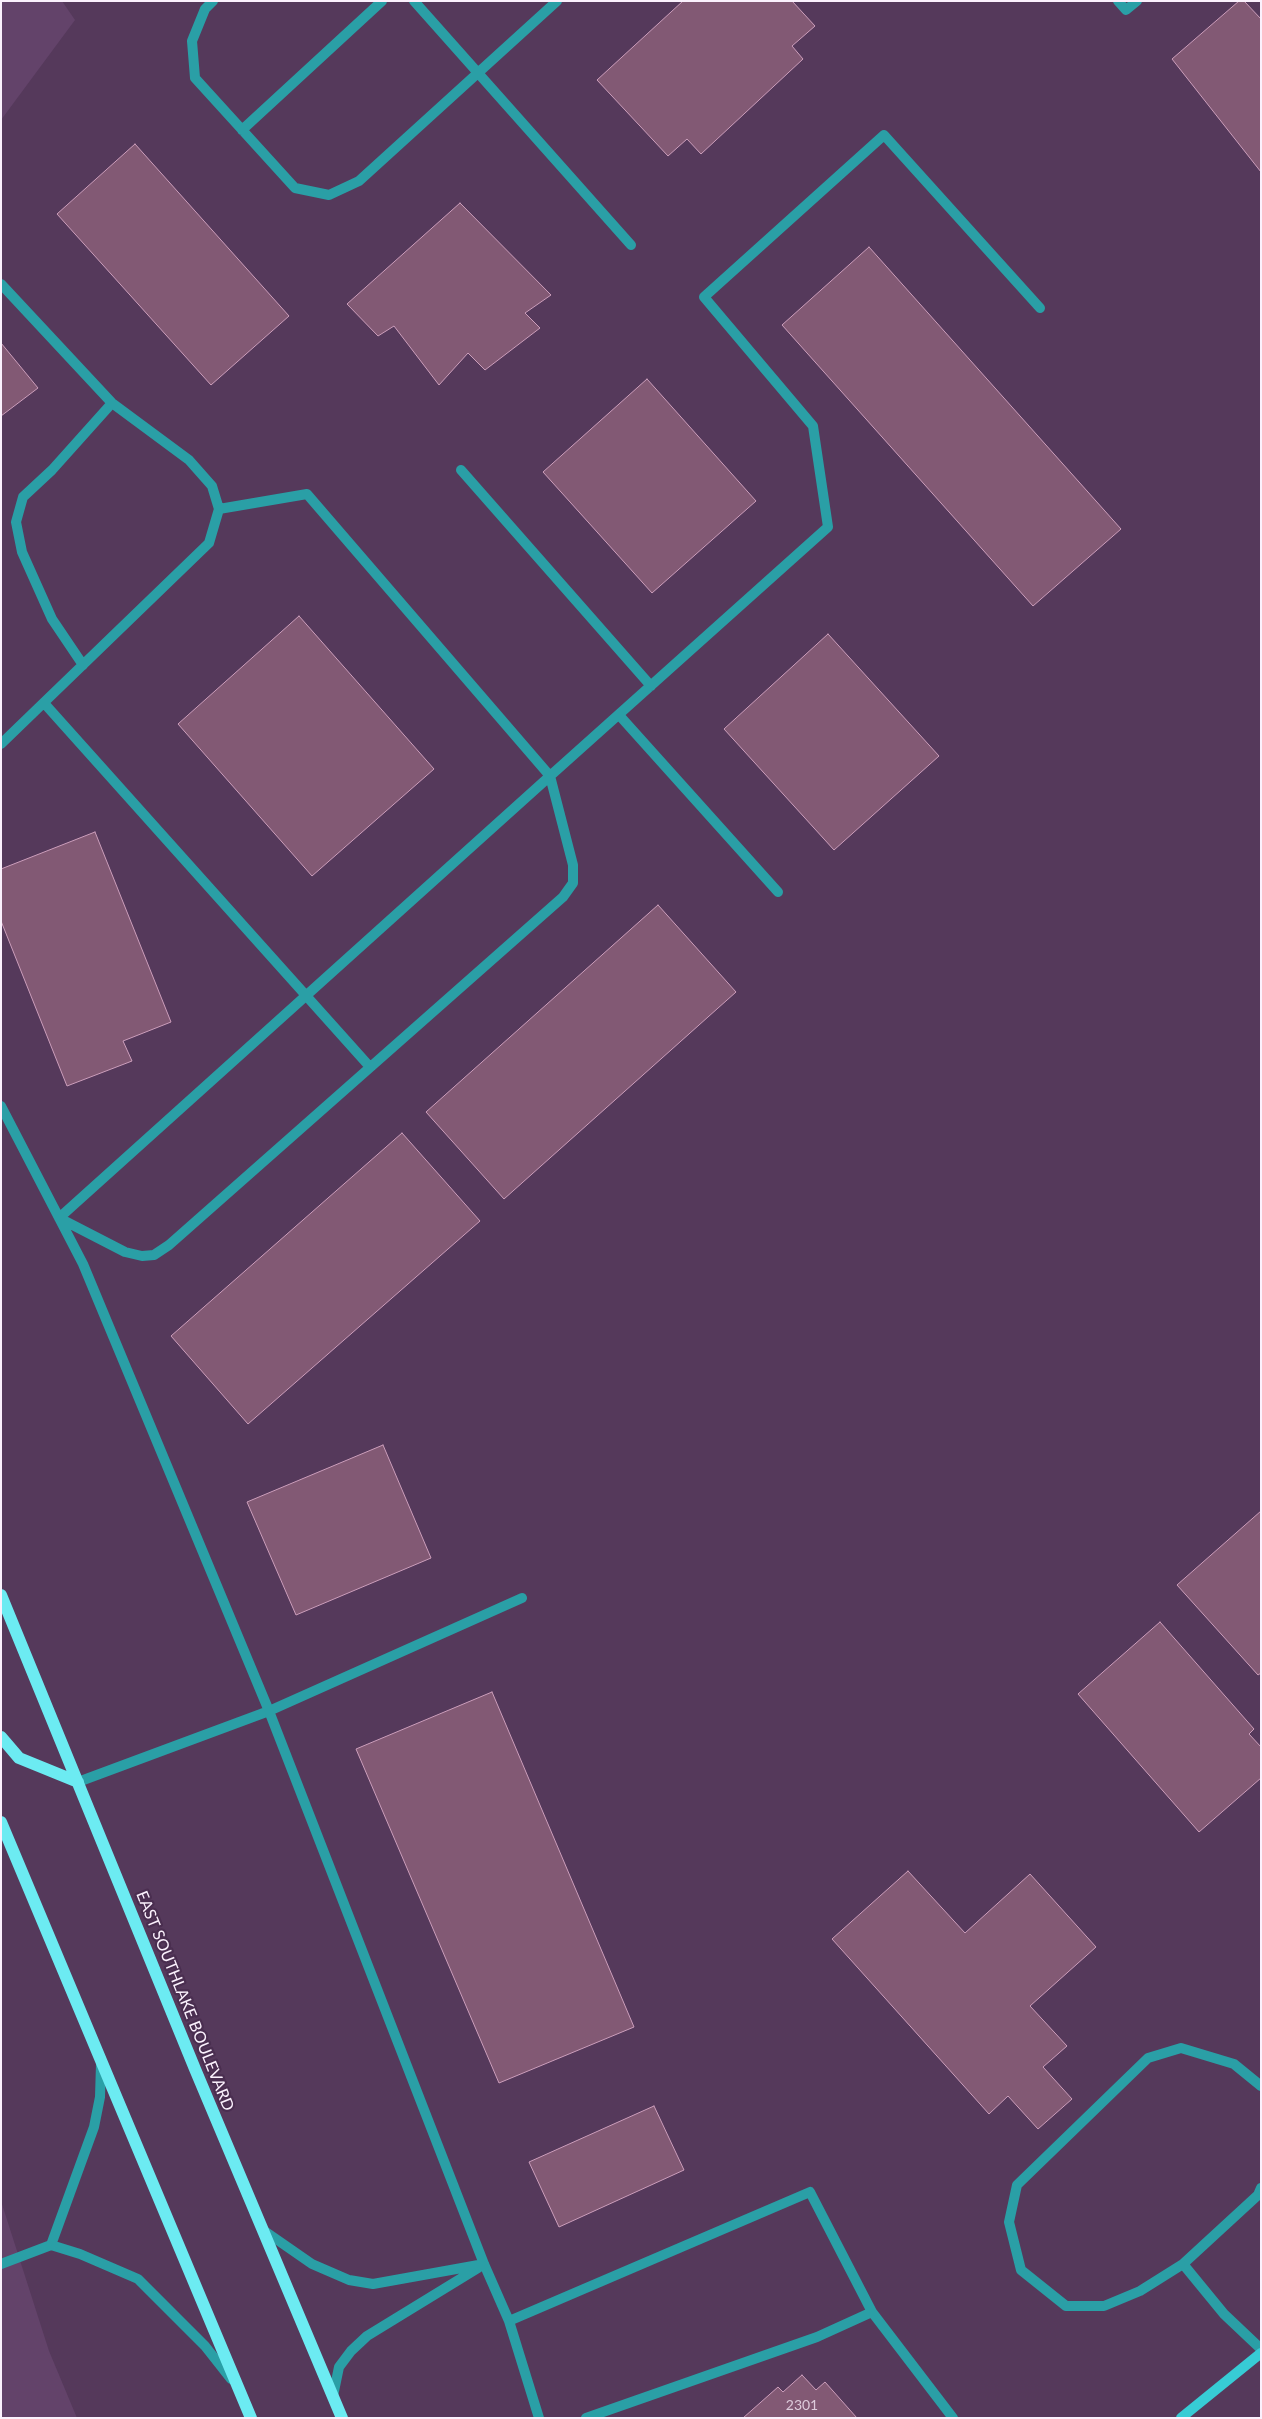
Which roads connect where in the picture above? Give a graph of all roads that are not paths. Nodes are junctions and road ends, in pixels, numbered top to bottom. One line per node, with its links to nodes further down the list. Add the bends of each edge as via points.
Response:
1 (213, 1): 8 (lane, via 205,9 192,41 195,78)
2 (382, 1): 8 (lane)
3 (414, 1): 7 (lane)
4 (556, 1): 7 (lane)
5 (1118, 1): 6 (lane, via 1126,10)
6 (1137, 1)
7 (479, 73): 8 (lane, via 359,181 329,195 295,188); 9 (lane)
8 (242, 130)
9 (631, 245)
10 (1, 284): 12 (lane)
11 (1040, 308): 16 (lane, via 884,134 704,297 812,426 828,527)
12 (112, 403): 14 (lane, via 189,460 212,486); 15 (lane, via 23,497 16,522 22,552 52,619)
13 (461, 470): 16 (lane)
14 (219, 509): 15 (lane, via 209,543); 20 (lane, via 307,494)
15 (83, 665): 17 (lane)
16 (651, 686): 18 (lane)
17 (44, 703): 19 (lane); 22 (lane)
18 (619, 715): 20 (lane); 21 (lane)
19 (1, 744)
20 (550, 776): 22 (lane); 23 (lane, via 573,865 573,883 563,897)
21 (778, 892)
22 (307, 995): 23 (lane); 25 (lane)
23 (370, 1067): 25 (lane, via 169,1245 154,1254 142,1256 126,1252)
24 (1, 1106): 25 (lane)
25 (59, 1218): 28 (lane, via 83,1264)
26 (1, 1595): 30 (main road, EAST SOUTHLAKE BOULEVARD)
27 (522, 1598): 28 (lane)
28 (269, 1711): 30 (lane); 38 (lane)
29 (1, 1737): 30 (main road, via 19,1758)
30 (78, 1782): 35 (main road, EAST SOUTHLAKE BOULEVARD)
31 (1, 1822): 32 (main road)
32 (101, 2062): 36 (lane, via 100,2097 94,2127); 44 (main road)
33 (1261, 2086): 39 (lane, via 1234,2064 1181,2048 1148,2058 1018,2185 1009,2222 1021,2270 1066,2306 1104,2306 1140,2291)
34 (1261, 2188): 39 (lane, via 1258,2195)
35 (263, 2230): 38 (lane, via 312,2264 349,2280 373,2284); 45 (main road, EAST SOUTHLAKE BOULEVARD)
36 (51, 2245): 37 (lane); 44 (lane, via 138,2279 206,2346)
37 (1, 2264)
38 (484, 2264): 41 (lane); 45 (lane, via 367,2336 339,2367)
39 (1184, 2264): 42 (lane, via 1224,2314)
40 (872, 2312): 41 (lane, via 810,2192); 49 (lane, via 817,2337); 50 (lane)
41 (509, 2321): 48 (lane)
42 (1261, 2349)
43 (1261, 2353): 51 (main road)
44 (238, 2387): 46 (main road)
45 (333, 2396): 47 (main road, EAST SOUTHLAKE BOULEVARD)
46 (251, 2418)
47 (342, 2418)
48 (538, 2418)
49 (586, 2418)
50 (953, 2418)
51 (1181, 2418)

